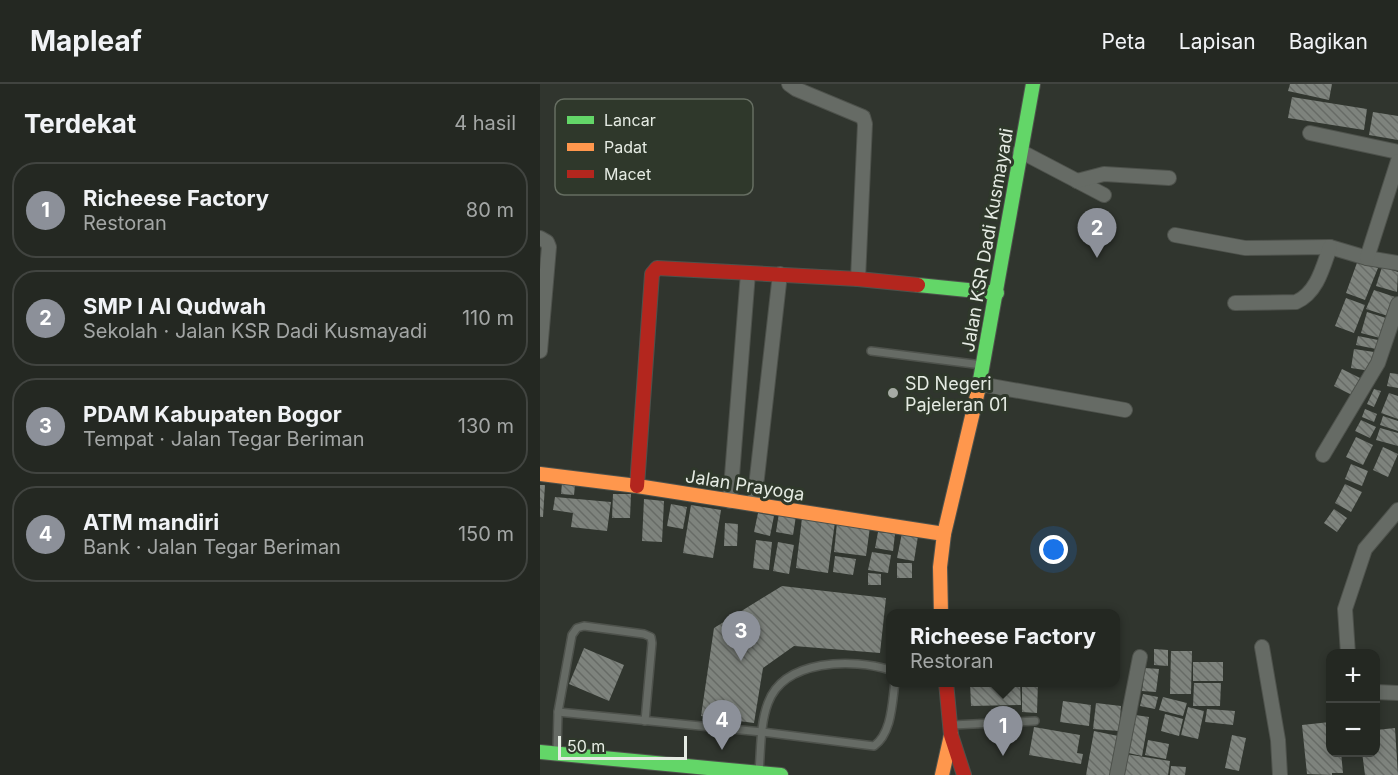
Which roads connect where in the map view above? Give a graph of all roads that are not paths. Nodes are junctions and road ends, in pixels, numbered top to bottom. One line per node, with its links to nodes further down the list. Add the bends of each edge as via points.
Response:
1 (789, 84): 17 (street, via 863,117)
2 (1033, 84): 4 (street, Jalan KSR Dadi Kusmayadi)
3 (1310, 133): 5 (street)
4 (1020, 151): 8 (street); 18 (street, Jalan KSR Dadi Kusmayadi)
5 (1398, 152)
6 (1398, 161): 13 (street)
7 (1168, 178): 8 (street, via 1104,174)
8 (1077, 181): 9 (street)
9 (1104, 195)
10 (1175, 235): 12 (street, via 1245,248)
11 (540, 238): 21 (street, via 549,247)
12 (1330, 247): 13 (street); 19 (street, via 1318,278 1302,299)
13 (1367, 258): 14 (street)
14 (1398, 263)
15 (748, 273): 16 (street); 28 (street, via 664,268 653,271); 29 (street)
16 (780, 274): 17 (street); 30 (street)
17 (858, 279): 18 (street)
18 (997, 293): 23 (street, Jalan KSR Dadi Kusmayadi)
19 (1235, 303)
20 (1398, 304): 26 (street, via 1378,363)
21 (540, 351)
22 (871, 351): 23 (lane)
23 (983, 365): 24 (street, Jalan KSR Dadi Kusmayadi)
24 (980, 384): 25 (street); 32 (street, Jalan KSR Dadi Kusmayadi)
25 (1125, 410)
26 (1323, 454)
27 (540, 474): 28 (street, Jalan Prayoga)
28 (637, 486): 29 (street, Jalan Prayoga)
29 (730, 501): 30 (street, Jalan Prayoga)
30 (754, 504): 32 (street, Jalan Prayoga)
31 (1398, 510): 35 (street, via 1365,549 1345,609)
32 (944, 534): 33 (street, Jalan KSR Dadi Kusmayadi)
33 (941, 609)
34 (1262, 647): 54 (street)
35 (1348, 649)
36 (1140, 657): 53 (street)
37 (886, 668): 46 (lane, via 808,667 784,681 768,700)
38 (895, 687): 46 (lane, via 884,737 873,746)
39 (947, 687): 45 (street)
40 (1380, 692): 41 (street)
41 (1398, 693)
42 (558, 712): 43 (lane); 43 (lane, via 572,635 584,626 651,637); 48 (lane)
43 (645, 721): 46 (lane)
44 (1035, 721): 45 (lane)
45 (951, 730): 51 (street); 52 (street)
46 (762, 732): 49 (lane)
47 (540, 752): 48 (street)
48 (557, 754): 49 (street)
49 (759, 773): 50 (street)
50 (781, 775)
51 (942, 775)
52 (964, 775)
53 (1117, 775)
54 (1280, 775)

